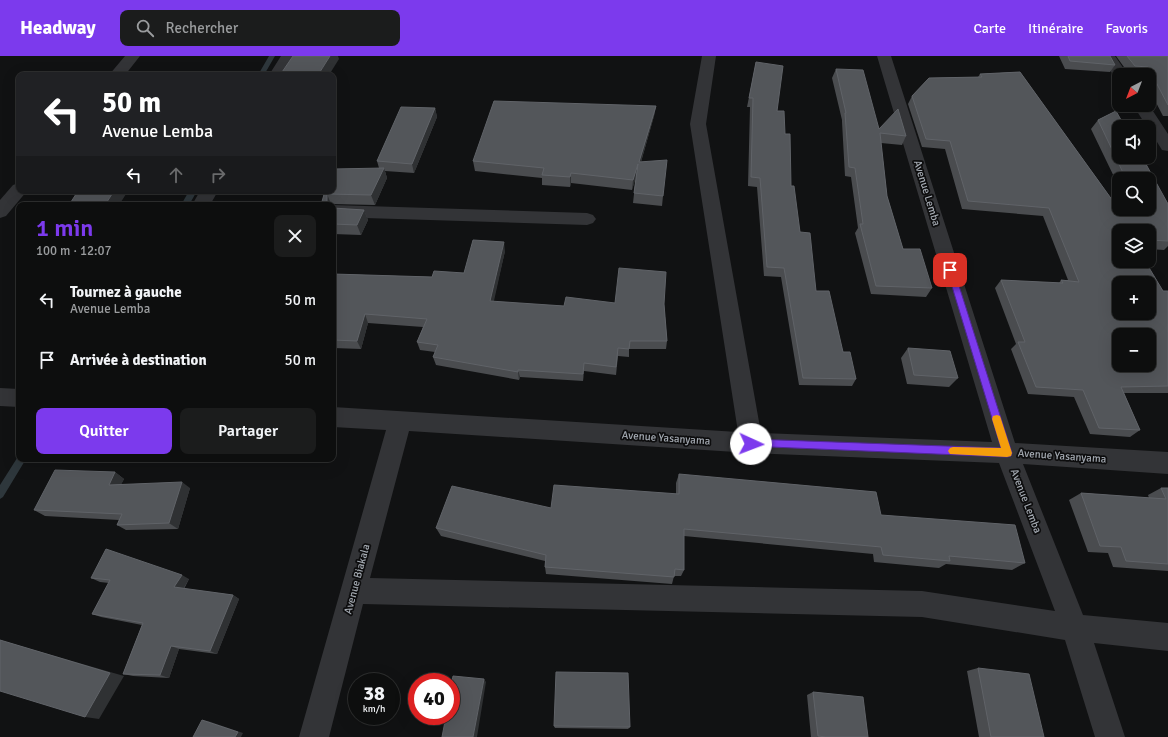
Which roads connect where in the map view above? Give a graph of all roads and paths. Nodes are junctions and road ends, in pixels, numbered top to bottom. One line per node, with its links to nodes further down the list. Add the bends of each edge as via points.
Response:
1 (133, 56): 7 (street)
2 (288, 56): 8 (street)
3 (709, 56): 17 (street, via 698,124)
4 (884, 56): 18 (street, Avenue Lemba)
5 (1108, 56): 6 (street)
6 (1116, 68)
7 (120, 72)
8 (279, 72)
9 (1145, 112): 10 (street)
10 (1168, 146)
11 (16, 193): 13 (street)
12 (336, 211): 14 (street)
13 (0, 212)
14 (586, 219)
15 (336, 417): 16 (street, Avenue Yasanyama)
16 (400, 421): 17 (street, Avenue Yasanyama); 20 (street, Avenue Biakala)
17 (751, 444): 18 (street, Avenue Yasanyama)
18 (1007, 453): 19 (street, Avenue Yasanyama); 21 (street, Avenue Lemba)
19 (1168, 463)
20 (354, 591): 21 (street, via 922,604); 23 (street, Avenue Biakala)
21 (1075, 628): 22 (street); 24 (street, Avenue Lemba)
22 (1168, 637)
23 (314, 737)
24 (1110, 737)

